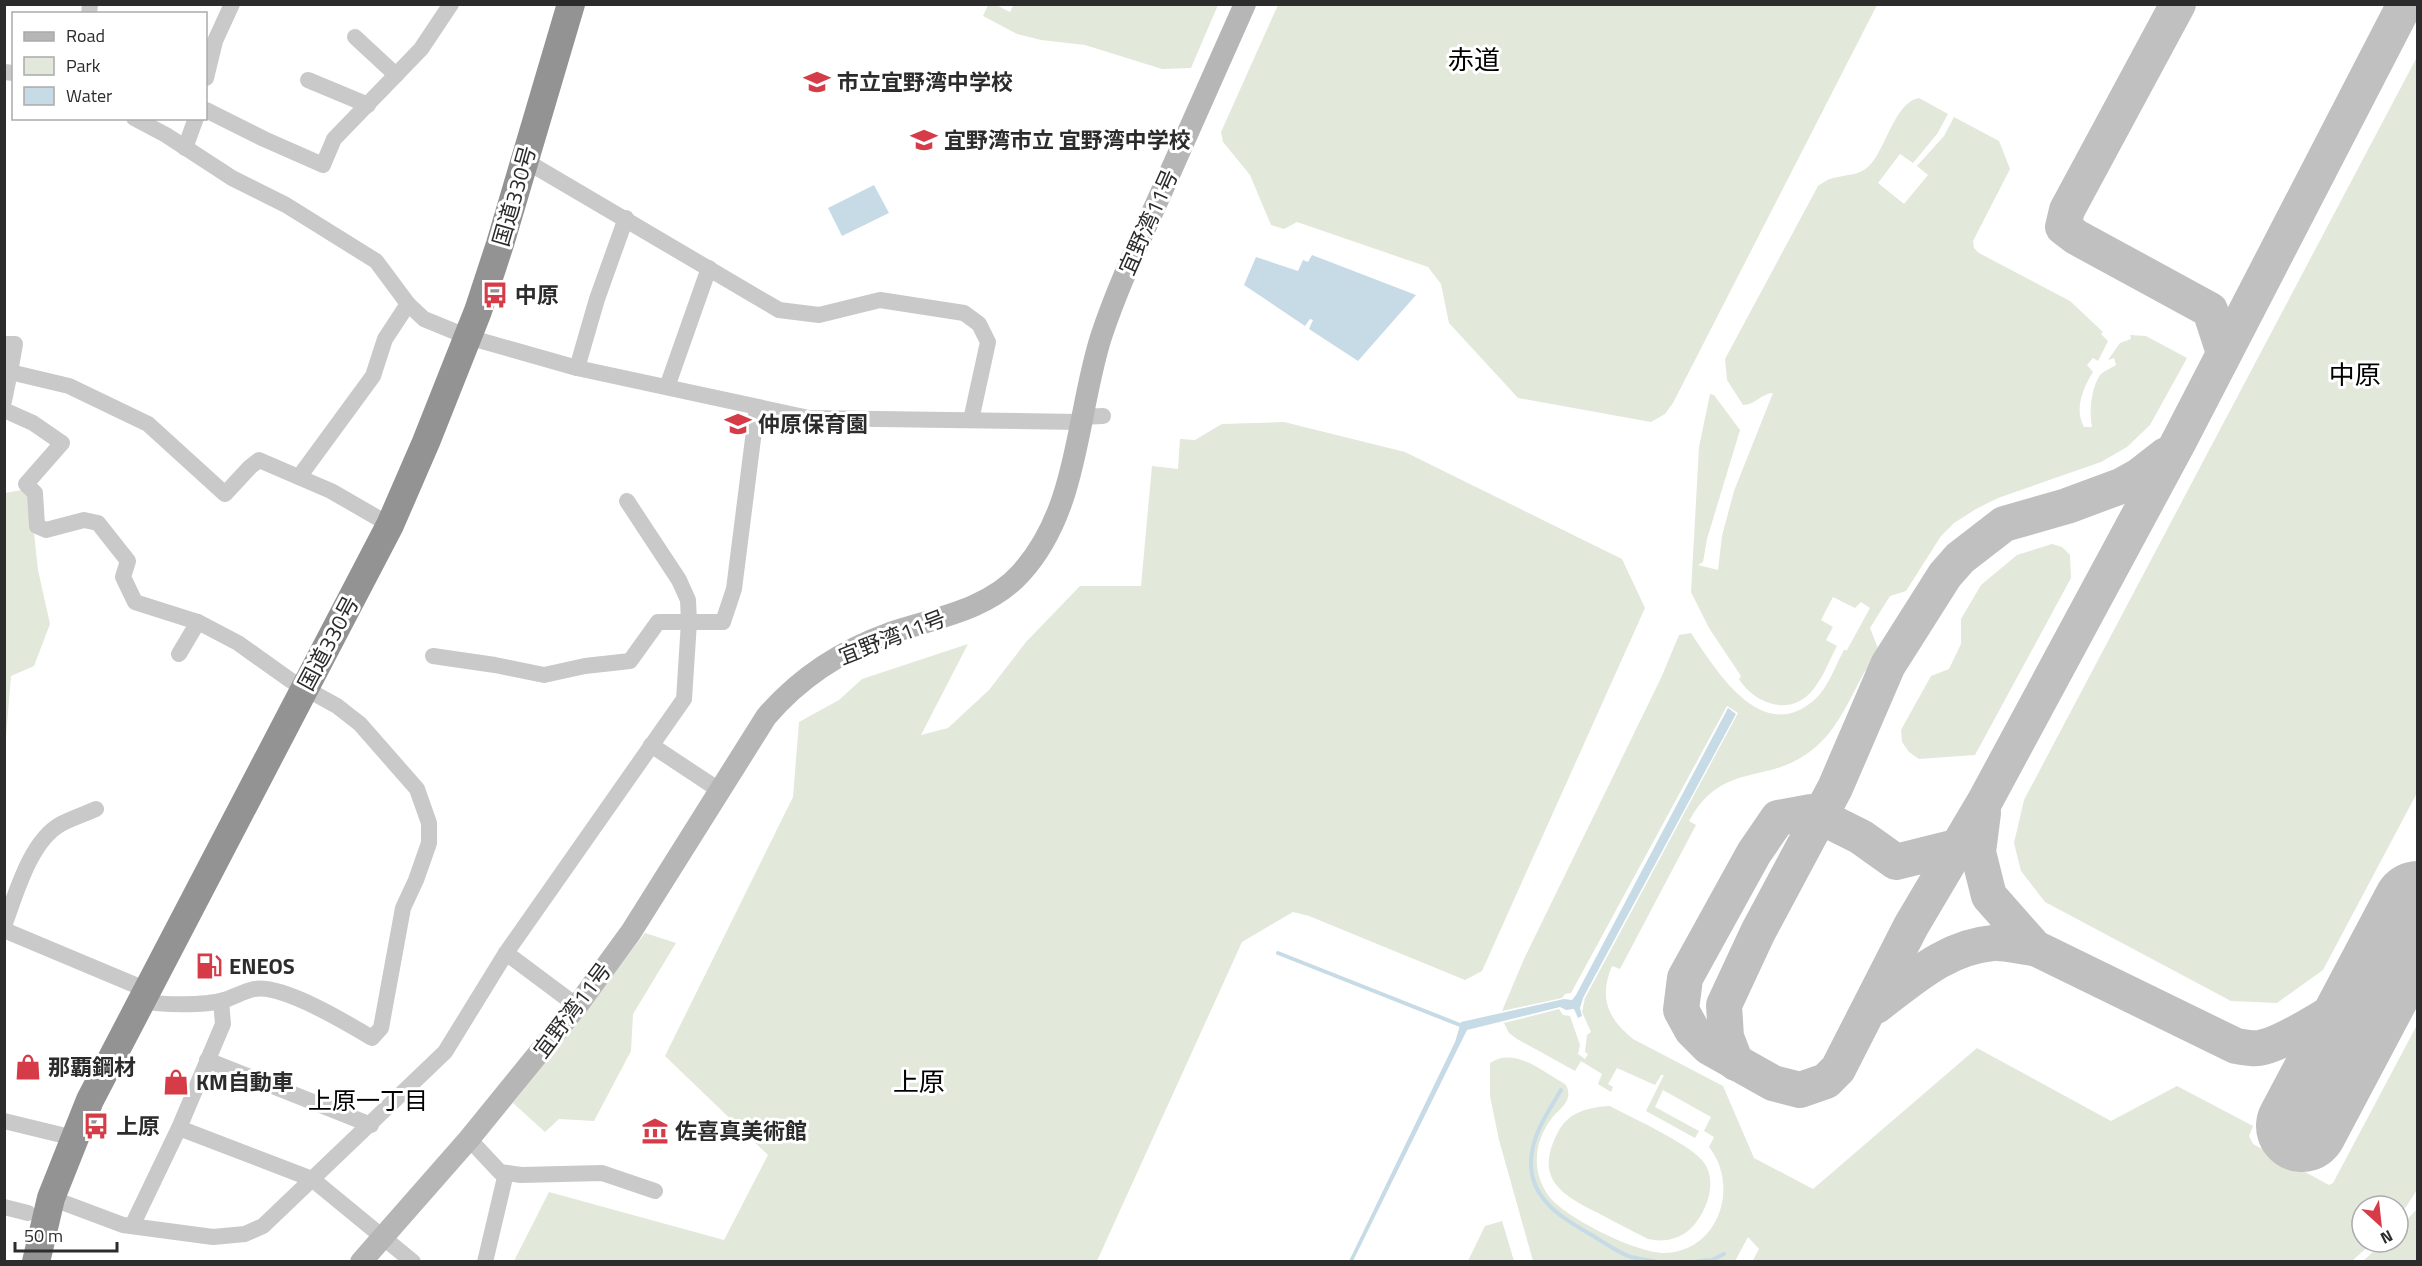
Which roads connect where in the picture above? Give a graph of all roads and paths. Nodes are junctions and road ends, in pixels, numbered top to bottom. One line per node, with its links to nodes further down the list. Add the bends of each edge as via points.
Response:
1 (232, 4): 6 (street, via 215,41)
2 (451, 4): 7 (street, via 421,49)
3 (1245, 4): 26 (street, 宜野湾11号, via 1119,289 1101,337)
4 (564, 8): 14 (highway, 国道330号)
5 (355, 37): 7 (street)
6 (207, 74)
7 (396, 75): 9 (street)
8 (308, 80): 9 (street)
9 (368, 105): 10 (street, via 334,139 323,165)
10 (207, 110)
11 (138, 120): 13 (street)
12 (195, 120): 13 (street)
13 (185, 148): 17 (street, via 376,261)
14 (524, 160): 15 (street); 18 (highway, 国道330号)
15 (626, 218): 16 (street); 20 (street)
16 (709, 268): 22 (street); 27 (street, via 779,310 819,315 880,300 964,313 979,324 988,342)
17 (408, 304): 18 (street, via 424,319); 28 (street, via 385,339 373,376)
18 (468, 338): 20 (street); 30 (highway, 国道330号)
19 (4, 344): 21 (street, via 15,344)
20 (577, 368): 22 (street)
21 (10, 372): 23 (street); 28 (street, via 69,386 148,424 225,494 259,460)
22 (667, 387): 24 (street)
23 (4, 401)
24 (757, 407): 27 (street, via 809,418); 32 (street, via 734,589 723,622)
25 (4, 410): 31 (street, via 33,423 62,443 26,483 35,493 37,526 46,530 84,520 98,523 128,561 123,577 135,602)
26 (1088, 418): 27 (street); 37 (street, 宜野湾11号, via 1055,522 1044,545 1013,582 977,604 887,634 817,668 766,717)
27 (971, 420)
28 (299, 477): 30 (street)
29 (627, 501): 32 (street, via 679,580 688,600)
30 (390, 525): 35 (highway, 国道330号)
31 (198, 622): 33 (street); 35 (street, via 238,643)
32 (689, 622): 34 (street, via 658,622 630,661 544,675); 36 (street, via 684,699)
33 (179, 654)
34 (433, 656)
35 (305, 688): 41 (highway, 国道330号); 42 (street, via 338,706 367,732 417,789 429,823 429,843 403,908 381,1028 372,1038 300,999 271,990 255,988)
36 (651, 745): 37 (street); 40 (street)
37 (718, 790): 43 (street, 宜野湾11号, via 631,932)
38 (96, 809): 39 (street, via 59,824 40,843 21,878)
39 (4, 928): 41 (street)
40 (506, 953): 43 (street); 46 (street, via 445,1052)
41 (144, 996): 42 (street, via 157,1005); 48 (highway, 国道330号)
42 (221, 1001): 44 (street, via 223,1024)
43 (577, 1006): 49 (street, 宜野湾11号)
44 (207, 1060): 46 (street); 47 (street)
45 (4, 1121): 48 (street)
46 (371, 1125): 51 (street)
47 (179, 1128): 51 (street); 55 (street)
48 (74, 1138): 53 (highway, 国道330号)
49 (469, 1139): 50 (street, via 500,1172); 56 (street, 宜野湾11号)
50 (506, 1173): 52 (street, via 602,1173); 60 (street)
51 (312, 1179): 55 (street, via 263,1227 244,1234 213,1237); 56 (street)
52 (655, 1191)
53 (40, 1205): 54 (street); 55 (street); 57 (highway, 国道330号)
54 (4, 1207)
55 (132, 1226)
56 (384, 1237): 58 (street, 宜野湾11号); 59 (street)
57 (36, 1262)
58 (362, 1262)
59 (413, 1262)
60 (485, 1262)

